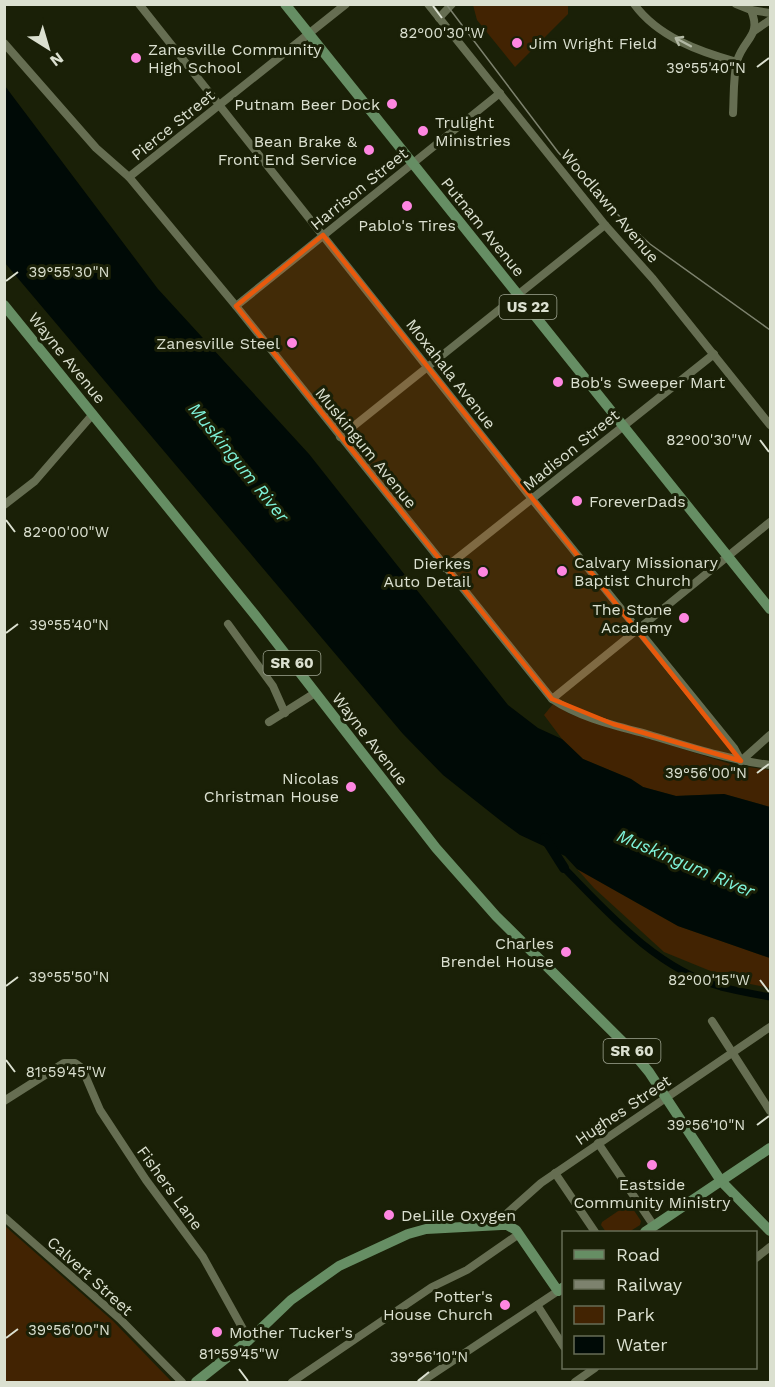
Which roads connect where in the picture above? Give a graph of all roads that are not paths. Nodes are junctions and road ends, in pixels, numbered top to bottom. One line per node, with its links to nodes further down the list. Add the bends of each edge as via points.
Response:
1 (139, 4): 17 (street, Moxahala Avenue)
2 (285, 4): 13 (main road, Putnam Avenue / US 22)
3 (345, 4): 13 (street, Pierce Street)
4 (429, 4): 10 (street, Woodlawn Avenue)
5 (452, 4): 10 (street)
6 (634, 4): 15 (street, one-way to 6, via 681,42 657,27)
7 (736, 4): 8 (street)
8 (751, 10): 9 (street); 12 (street, via 756,22)
9 (771, 13)
10 (440, 18): 16 (street, Woodlawn Avenue)
11 (771, 20): 12 (street)
12 (754, 32): 15 (street)
13 (308, 34): 17 (street, Pierce Street); 19 (main road, Putnam Avenue / US 22)
14 (4, 43): 20 (street, Muskingum Avenue, via 96,148)
15 (737, 62): 18 (street)
16 (500, 93): 19 (street, Harrison Street); 21 (street, Woodlawn Avenue)
17 (219, 106): 20 (street, Pierce Street); 22 (street, Moxahala Avenue)
18 (732, 113)
19 (412, 163): 22 (street, Harrison Street); 23 (main road, Putnam Avenue / US 22)
20 (129, 177): 25 (street, Muskingum Avenue)
21 (605, 225): 23 (street); 26 (street, Woodlawn Avenue)
22 (323, 236): 25 (street, Harrison Street); 27 (street, Moxahala Avenue)
23 (518, 295): 27 (street); 30 (main road, Putnam Avenue / US 22)
24 (4, 305): 28 (main road, Wayne Avenue / SR 60)
25 (236, 306): 31 (street, Muskingum Avenue)
26 (714, 354): 29 (street, Woodlawn Avenue); 30 (street, Madison Street)
27 (428, 367): 31 (street); 32 (street, Moxahala Avenue)
28 (93, 414): 33 (street, via 35,482); 40 (main road, Wayne Avenue / SR 60)
29 (771, 425)
30 (623, 426): 32 (street, Madison Street); 35 (main road, Putnam Avenue / US 22)
31 (340, 437): 36 (street, Muskingum Avenue)
32 (532, 499): 36 (street, Madison Street); 39 (street, Moxahala Avenue)
33 (4, 505)
34 (771, 522): 35 (street)
35 (728, 556): 37 (main road, Putnam Avenue / US 22); 39 (street)
36 (445, 568): 41 (street, Muskingum Avenue)
37 (771, 609)
38 (228, 624): 42 (street, via 273,686)
39 (638, 629): 41 (street); 45 (street, Moxahala Avenue)
40 (315, 693): 42 (street); 50 (main road, Wayne Avenue / SR 60, via 471,889 618,1035)
41 (552, 699): 45 (street, Muskingum Avenue, via 566,709)
42 (285, 713): 43 (street)
43 (269, 722)
44 (771, 735): 45 (street)
45 (741, 761): 46 (street, Muskingum Avenue)
46 (771, 765)
47 (712, 1021): 49 (street)
48 (771, 1027): 49 (street, Hughes Street)
49 (732, 1052): 50 (street, Hughes Street); 52 (street)
50 (665, 1098): 53 (street, Hughes Street); 56 (main road, Wayne Avenue / SR 60)
51 (4, 1101): 67 (street, Fishers Lane, via 64,1063 82,1068 100,1110 203,1257)
52 (771, 1111)
53 (598, 1143): 55 (street, Hughes Street); 59 (street)
54 (771, 1148): 56 (main road)
55 (555, 1173): 58 (street, Hughes Street, via 504,1216); 60 (street)
56 (721, 1181): 59 (main road); 61 (main road, SR 60)
57 (4, 1217): 72 (street, Calvert Street, via 120,1319)
58 (501, 1225): 62 (main road, via 512,1227); 67 (main road, via 426,1229 408,1234 330,1271)
59 (650, 1229)
60 (594, 1231)
61 (771, 1231)
62 (519, 1234): 65 (main road); 74 (street, via 466,1270 432,1287)
63 (771, 1247): 64 (street)
64 (757, 1257)
65 (561, 1289): 66 (street)
66 (537, 1305): 68 (street); 75 (street)
67 (249, 1340): 73 (main road)
68 (562, 1344)
69 (578, 1369): 71 (street)
70 (593, 1369): 71 (street)
71 (582, 1376): 76 (street)
72 (182, 1383)
73 (196, 1383)
74 (292, 1383)
75 (421, 1383)
76 (574, 1383)

